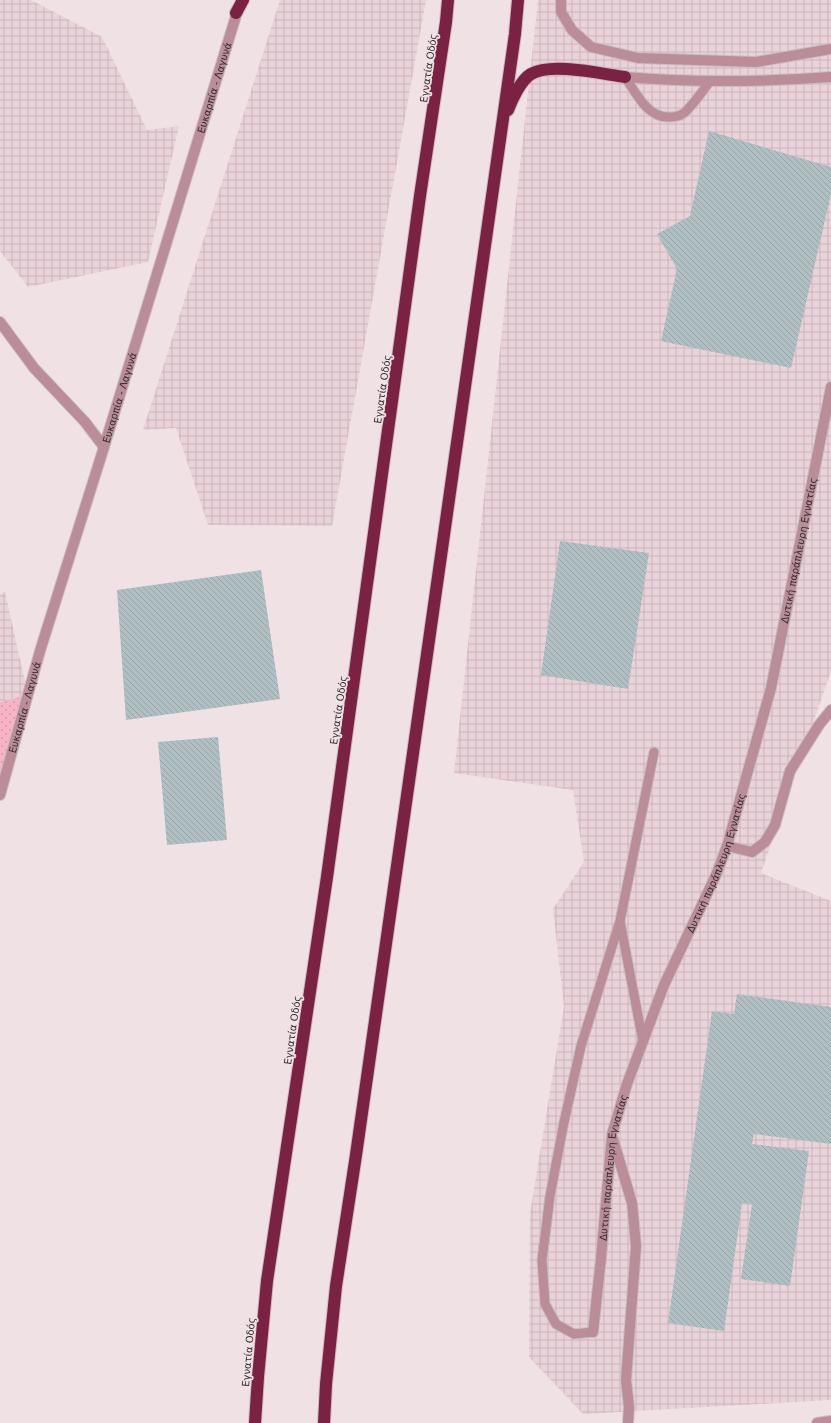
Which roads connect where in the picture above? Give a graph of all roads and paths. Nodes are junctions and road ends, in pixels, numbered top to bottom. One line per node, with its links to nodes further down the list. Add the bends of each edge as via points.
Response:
1 (241, 0): 5 (highway)
2 (448, 0): 23 (highway, Εγνατία Οδός, via 327,877 267,1281)
3 (518, 0): 10 (highway)
4 (561, 0): 6 (street, via 561,12 572,30 591,47 638,58 756,62)
5 (236, 13): 13 (street, Ευκαρπία - Λαγυνά)
6 (831, 49)
7 (625, 78): 9 (street); 9 (lane, via 650,110 666,118 683,114); 10 (highway, via 560,68 531,74 511,102)
8 (831, 78): 9 (street)
9 (710, 81)
10 (500, 134): 24 (highway, via 336,1286)
11 (0, 322): 13 (street, via 34,368 85,422)
12 (831, 387): 17 (street, Δυτική παράπλευρη Εγνατίας, via 770,688)
13 (104, 448): 16 (street, Ευκαρπία - Λαγυνά, via 40,651)
14 (831, 710): 17 (street, via 790,771 775,826 765,842 752,852)
15 (654, 752): 18 (lane)
16 (0, 795)
17 (727, 846): 19 (street, Δυτική παράπλευρη Εγνατίας, via 664,985)
18 (620, 921): 19 (lane); 21 (lane, via 581,1046 550,1196 542,1260 545,1304 556,1324 574,1334)
19 (643, 1042): 20 (street, Δυτική παράπλευρη Εγνατίας)
20 (612, 1134): 21 (street, Δυτική παράπλευρη Εγνατίας); 25 (street, via 632,1203 636,1246 626,1380)
21 (593, 1332)
22 (831, 1421): 26 (street)
23 (255, 1423)
24 (324, 1423)
25 (628, 1423)
26 (817, 1423)

